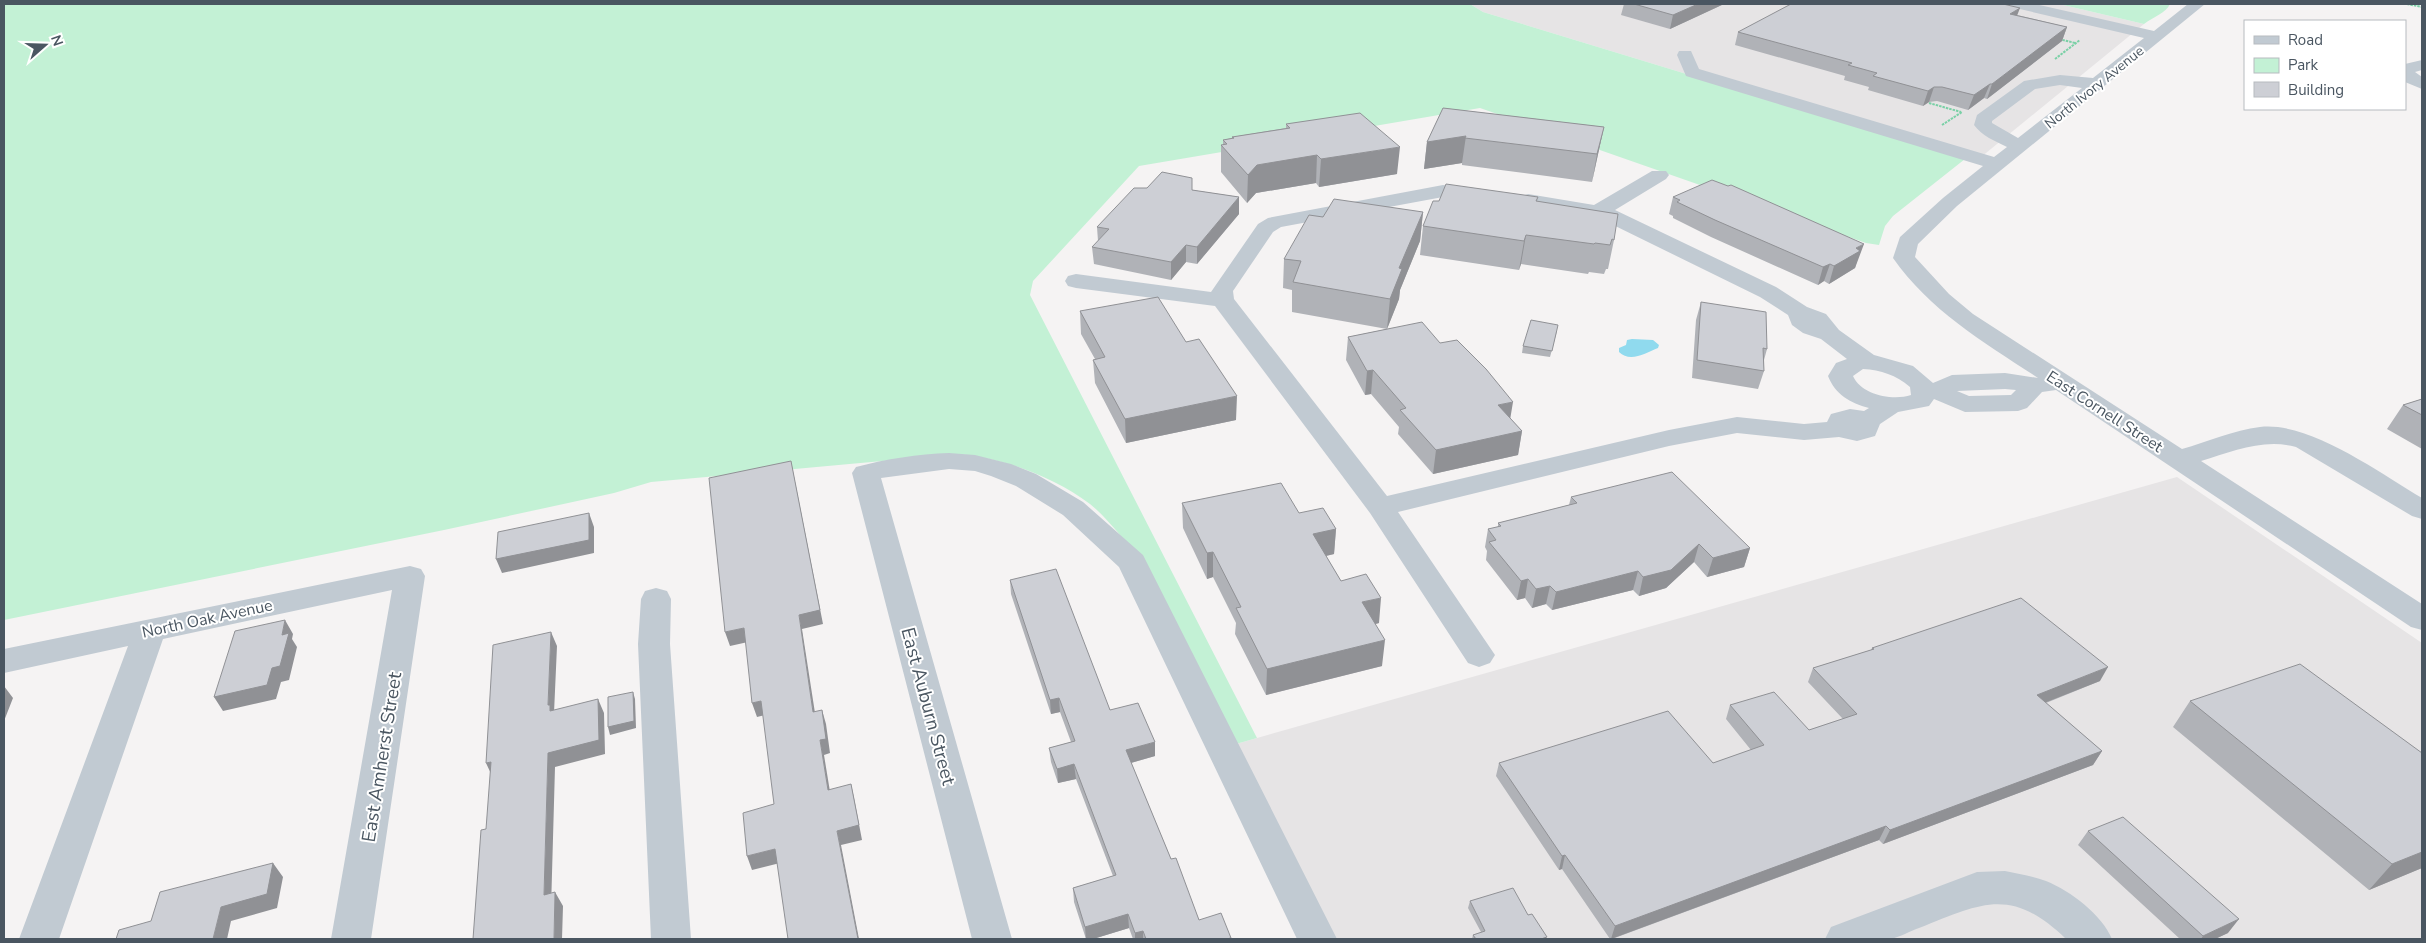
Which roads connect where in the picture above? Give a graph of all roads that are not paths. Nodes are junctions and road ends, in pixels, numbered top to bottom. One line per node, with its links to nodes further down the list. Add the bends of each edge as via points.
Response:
1 (2016, 4): 3 (street)
2 (2197, 4): 3 (street, North Ivory Avenue)
3 (2156, 36): 6 (street, North Ivory Avenue)
4 (1685, 55): 9 (street, via 1692,72)
5 (2422, 65): 7 (street, via 2408,68 2406,72 2408,77)
6 (2097, 84): 8 (street, North Ivory Avenue); 8 (street, via 2060,80 2030,85 1983,119 1983,125 1991,132)
7 (2422, 84)
8 (2020, 146): 9 (street, North Ivory Avenue)
9 (1995, 166): 15 (street, East Cornell Street, via 1908,242 1904,258 1965,319)
10 (1659, 175): 11 (street)
11 (1598, 211): 13 (street, via 1443,190 1275,222 1265,228 1222,291); 14 (street, via 1760,288 1799,312 1816,317 1825,324 1828,334)
12 (1076, 281): 13 (street)
13 (1222, 300): 19 (street)
14 (1867, 362): 16 (street, via 1899,368); 17 (street, via 1843,369 1841,382)
15 (2060, 382): 16 (street, via 2034,386 2005,382 1952,383); 18 (street, East Cornell Street)
16 (1930, 390): 17 (street, via 1920,402)
17 (1879, 413): 19 (street, via 1845,418 1840,420 1839,429 1804,432 1737,424)
18 (2178, 459): 20 (street, via 2260,435 2283,435 2305,441); 23 (street, East Cornell Street)
19 (1380, 507): 25 (street)
20 (2422, 510)
21 (410, 576): 24 (street, North Oak Avenue); 28 (street, East Amherst Street)
22 (656, 599): 29 (street, via 654,644)
23 (2422, 620)
24 (150, 630): 26 (street, North Oak Avenue); 27 (street)
25 (1479, 655)
26 (4, 661)
27 (39, 939)
28 (351, 939)
29 (671, 939)
30 (992, 939): 31 (street, East Auburn Street, via 866,473 950,460 980,464 1011,473 1057,498 1110,538 1132,562)
31 (1317, 939)
32 (1845, 939): 33 (street, via 1977,888 2005,887 2035,894 2066,914)
33 (2092, 939)

